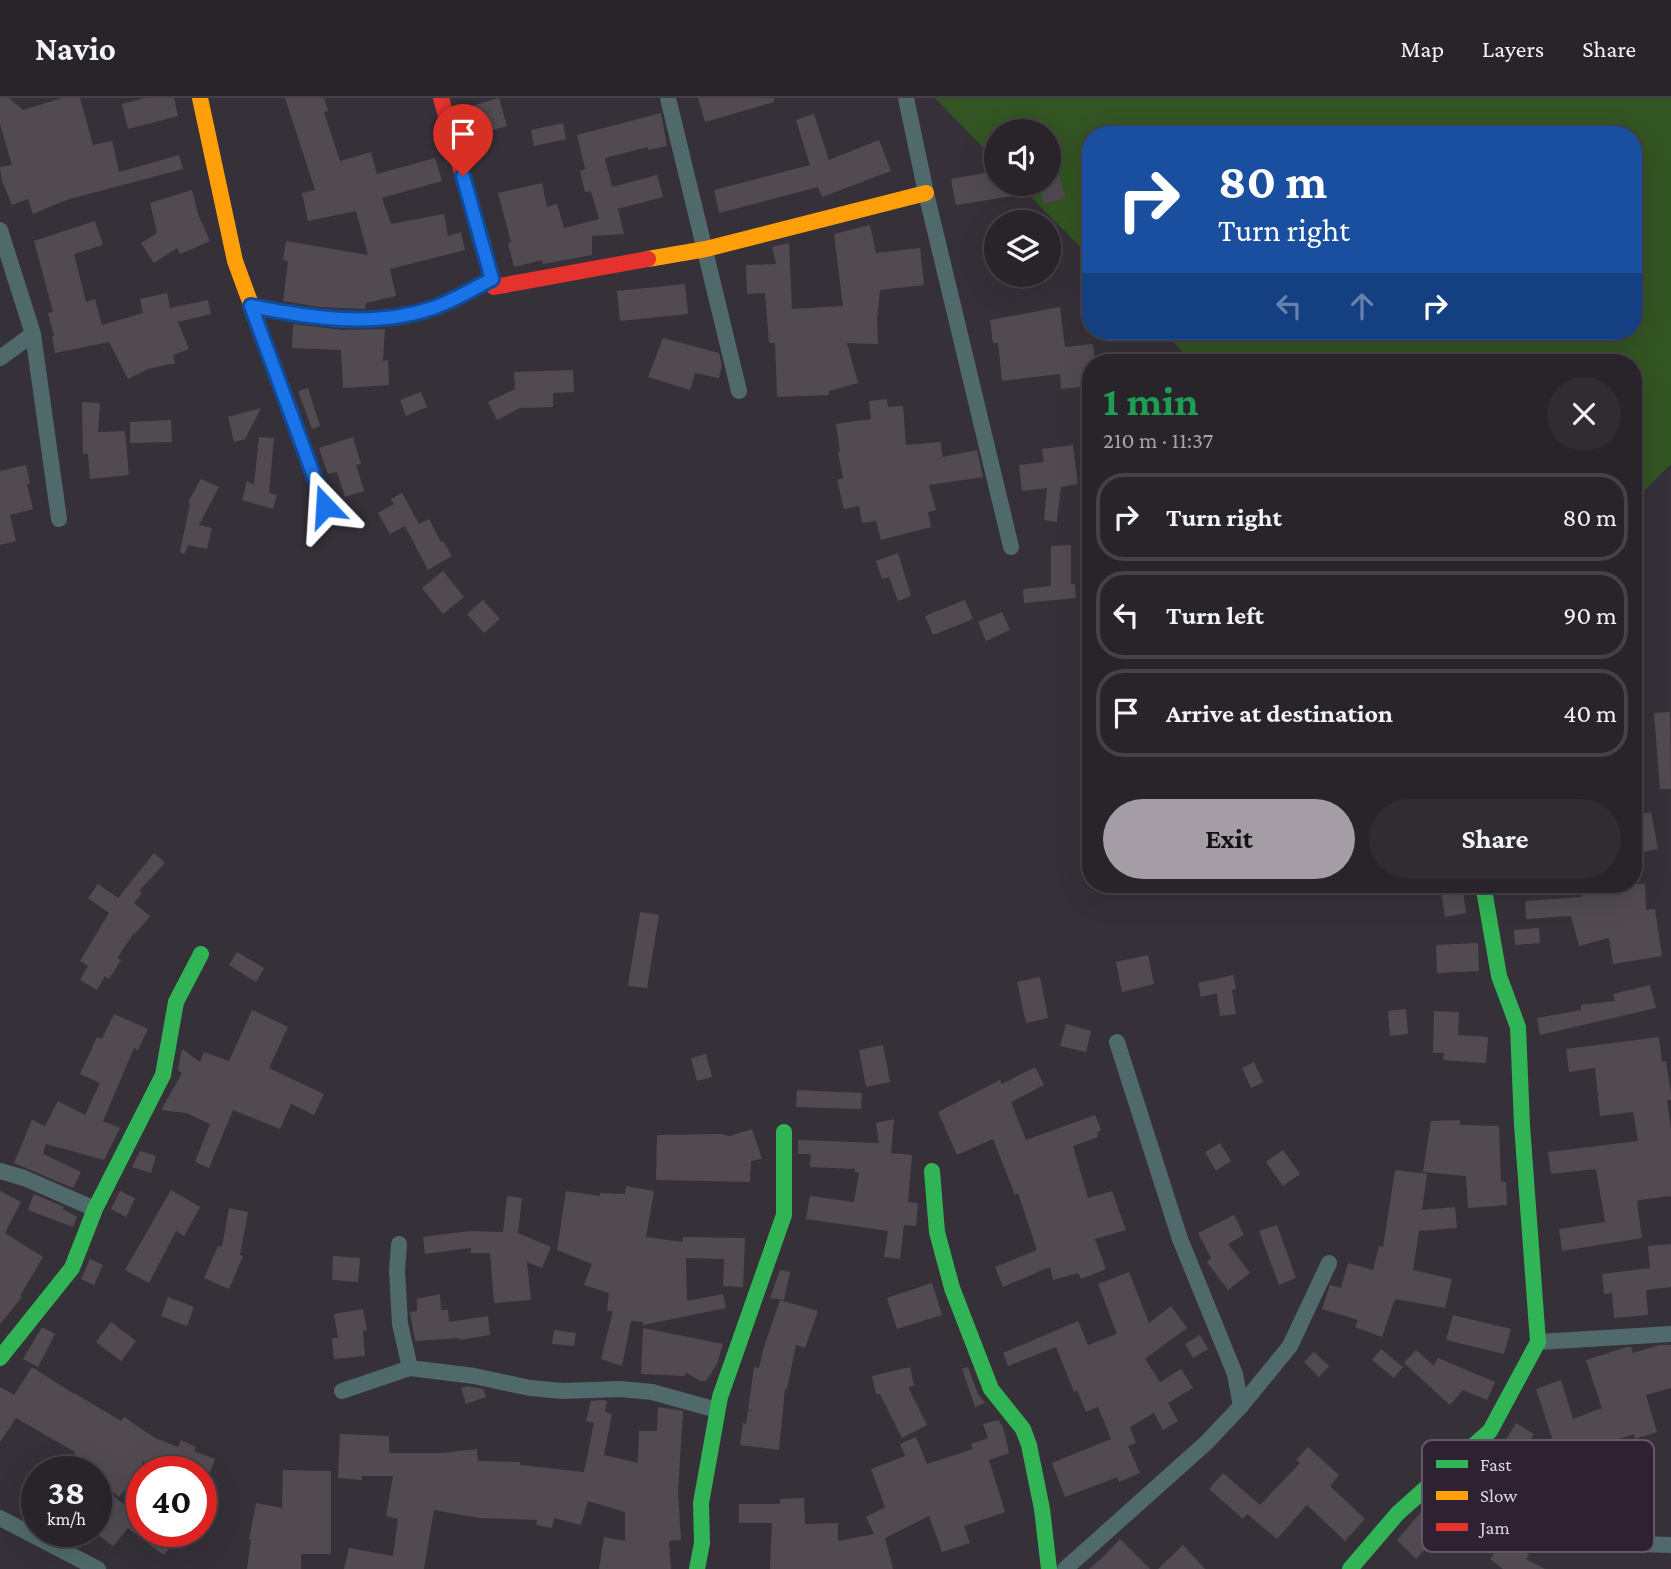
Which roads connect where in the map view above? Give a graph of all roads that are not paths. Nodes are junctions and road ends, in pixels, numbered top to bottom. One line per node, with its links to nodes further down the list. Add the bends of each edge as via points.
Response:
1 (200, 98): 9 (street, via 236,261)
2 (441, 98): 8 (street)
3 (668, 98): 7 (street)
4 (906, 98): 5 (street)
5 (926, 193): 7 (street); 15 (street)
6 (0, 230): 10 (street)
7 (706, 249): 8 (street, via 494,287); 12 (street)
8 (492, 279): 9 (street, via 435,307 387,320 304,317)
9 (251, 306): 13 (street)
10 (33, 334): 11 (street); 14 (street)
11 (0, 358)
12 (739, 391)
13 (325, 506)
14 (59, 519)
15 (1011, 547)
16 (1485, 893): 26 (street, via 1499,976 1518,1027)
17 (201, 954): 22 (street, via 176,1002 163,1075)
18 (1117, 1042): 30 (street, via 1180,1239 1235,1374)
19 (784, 1132): 31 (street, via 784,1214)
20 (0, 1171): 22 (street)
21 (932, 1171): 37 (street, via 937,1232 952,1288 991,1389 1023,1429 1029,1445)
22 (95, 1209): 27 (street, via 72,1268)
23 (400, 1244): 28 (street, via 400,1324)
24 (1329, 1264): 30 (street, via 1290,1346)
25 (1671, 1334): 26 (street)
26 (1538, 1342): 32 (street, via 1490,1431)
27 (0, 1358)
28 (410, 1368): 29 (street); 31 (street, via 541,1389 644,1391)
29 (342, 1391)
30 (1241, 1406): 38 (street)
31 (717, 1410): 36 (street, via 701,1503)
32 (1480, 1440)
33 (1422, 1492): 39 (street)
34 (0, 1518): 35 (street)
35 (98, 1569)
36 (697, 1569)
37 (1049, 1569)
38 (1065, 1569)
39 (1350, 1569)

